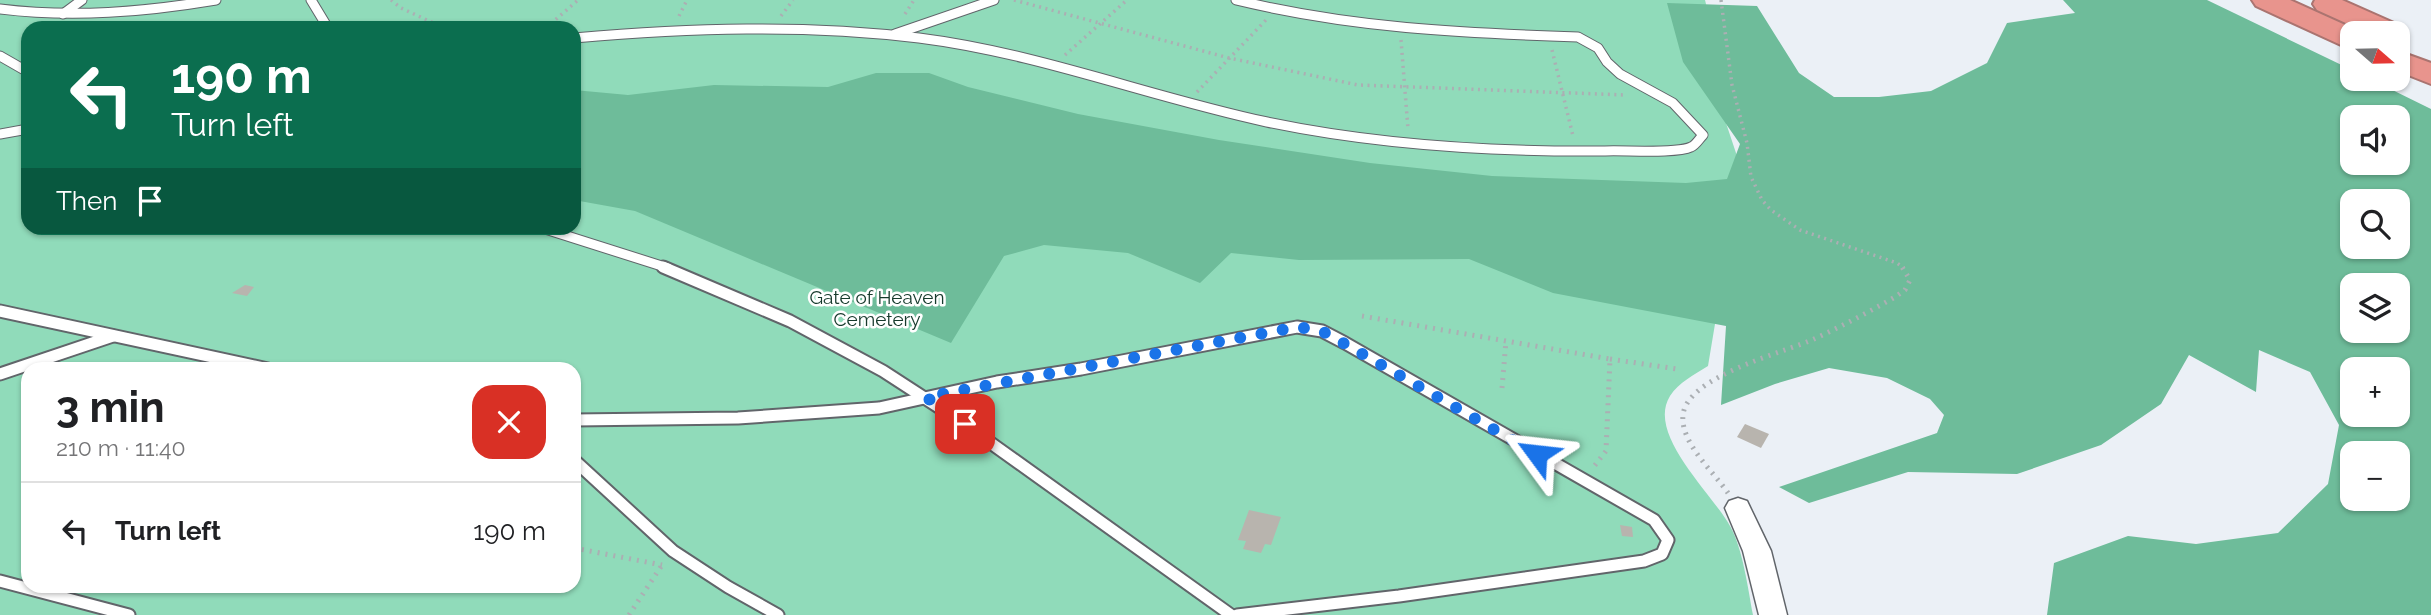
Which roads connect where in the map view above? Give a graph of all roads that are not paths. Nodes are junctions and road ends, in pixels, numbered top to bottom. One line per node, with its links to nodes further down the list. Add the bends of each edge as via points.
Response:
1 (82, 0): 9 (lane)
2 (216, 0): 9 (lane)
3 (310, 0): 10 (lane)
4 (995, 0): 13 (lane)
5 (1236, 0): 13 (lane, via 1337,21 1400,28 1570,36 1591,43 1620,74 1662,96 1703,135 1701,141 1684,149 1410,143 1303,129 973,47)
6 (2266, 0): 12 (highway)
7 (2317, 0): 11 (highway)
8 (0, 9): 9 (lane)
9 (63, 14)
10 (324, 21)
11 (2365, 21)
12 (2340, 34)
13 (892, 35): 14 (lane, via 718,27)
14 (581, 37)
15 (2410, 41): 16 (highway)
16 (2431, 51)
17 (0, 56): 19 (lane)
18 (2410, 65): 20 (highway)
19 (21, 68)
20 (2431, 75)
21 (21, 130): 22 (lane)
22 (0, 134)
23 (564, 235): 30 (lane, via 707,284 816,335)
24 (0, 311): 25 (lane)
25 (113, 336): 26 (lane); 27 (lane)
26 (36, 362)
27 (235, 362)
28 (21, 367): 29 (lane)
29 (0, 374)
30 (926, 397): 31 (lane, via 879,408 738,418); 39 (lane); 40 (lane, via 1297,327 1322,331 1654,520 1668,540 1662,554 1630,563)
31 (581, 420)
32 (581, 466): 38 (lane, via 673,551)
33 (1738, 508): 41 (street, via 1756,551)
34 (0, 581): 35 (lane)
35 (21, 587)
36 (45, 593): 37 (lane)
37 (128, 615)
38 (778, 615)
39 (1231, 615)
40 (1237, 615)
41 (1773, 615)

